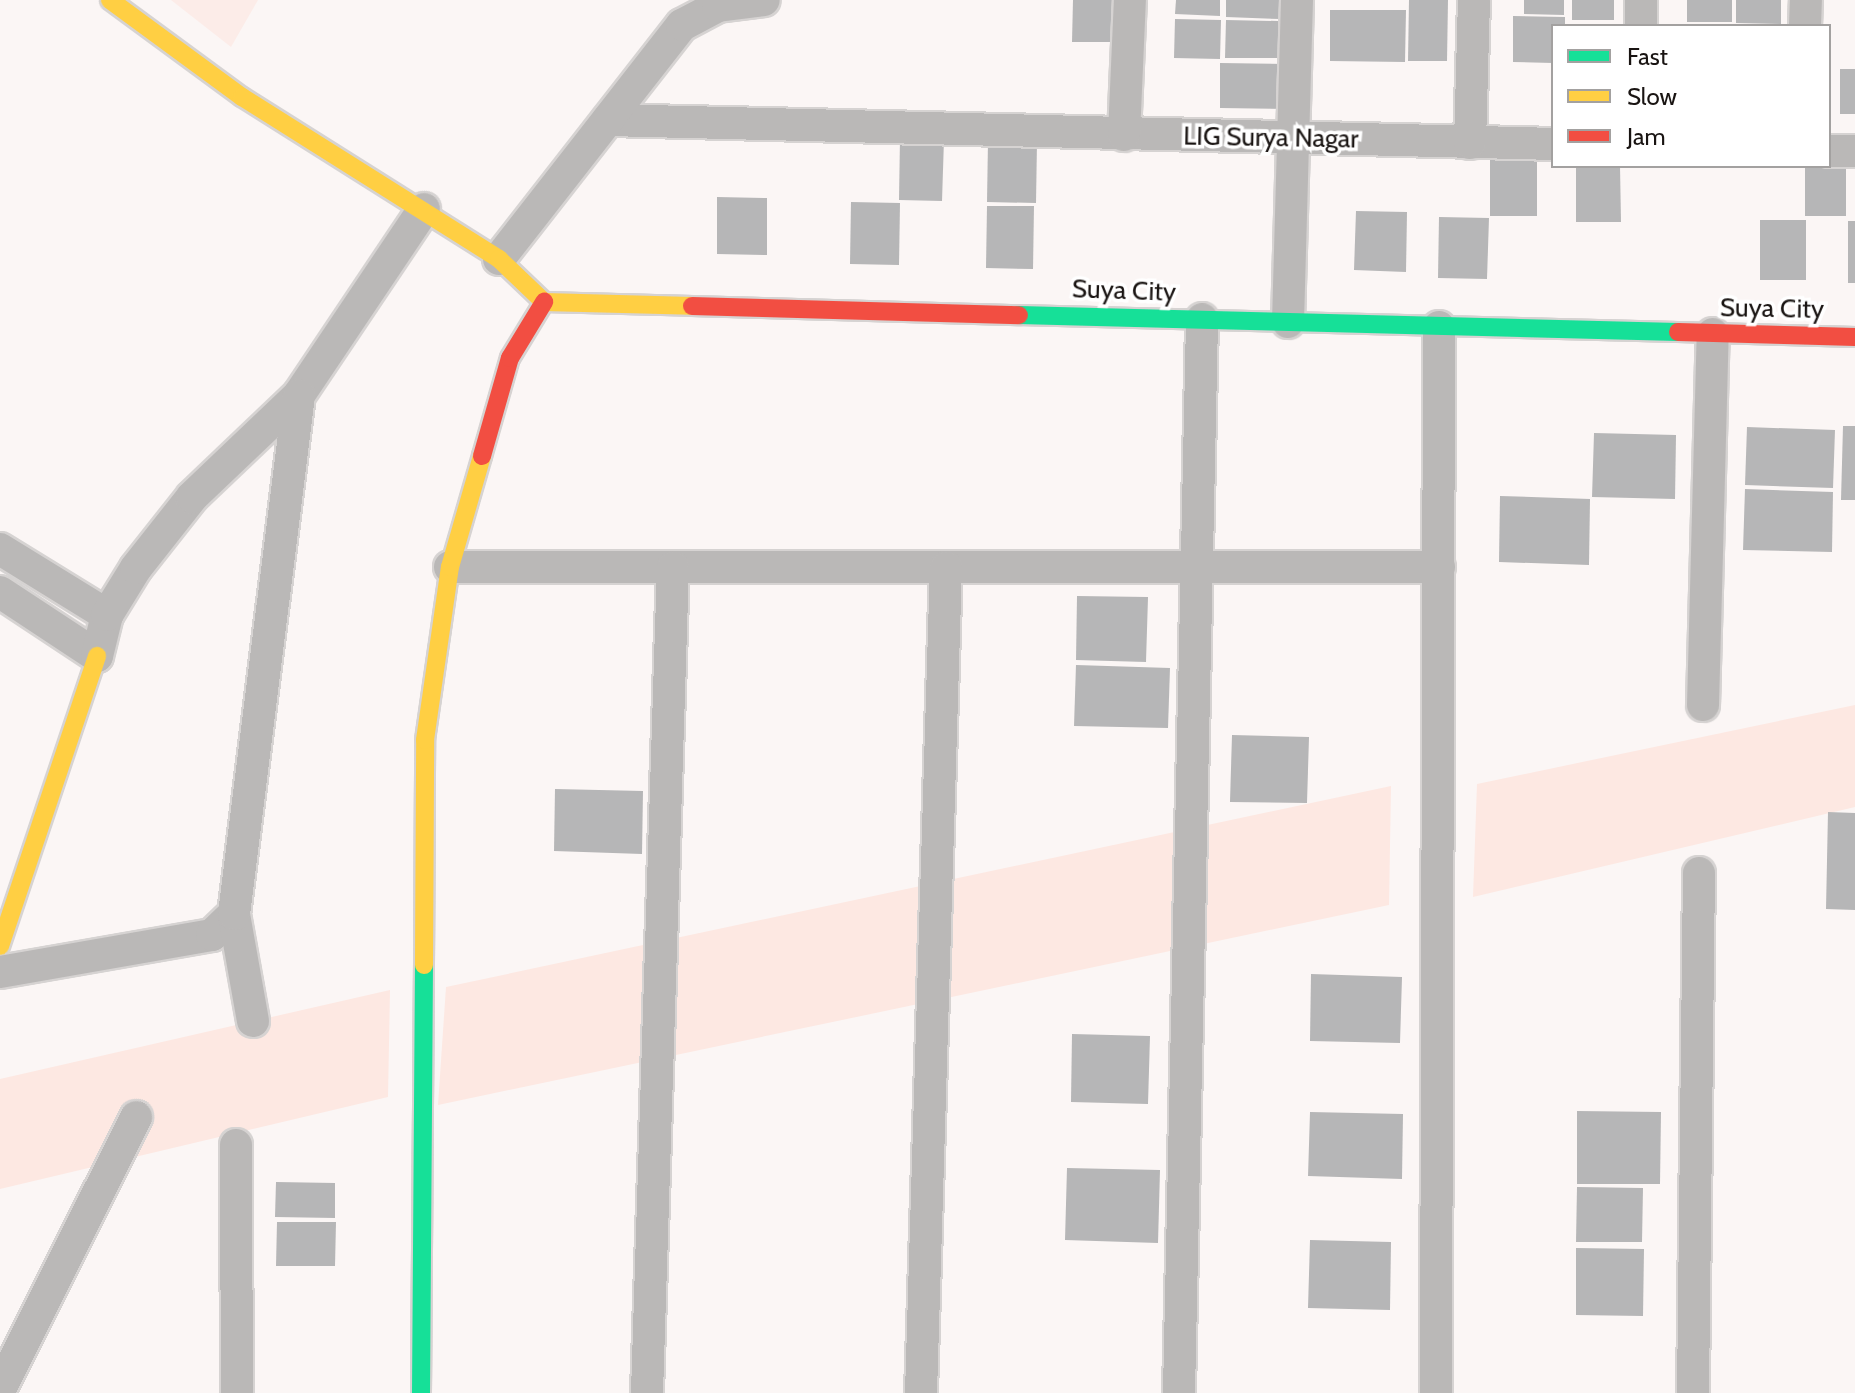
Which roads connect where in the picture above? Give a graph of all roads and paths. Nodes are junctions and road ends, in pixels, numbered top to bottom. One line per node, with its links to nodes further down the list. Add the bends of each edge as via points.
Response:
1 (110, 0): 17 (street, via 242,97)
2 (764, 0): 10 (street, via 718,6 682,25)
3 (1130, 0): 11 (street)
4 (1297, 0): 12 (street)
5 (1474, 0): 13 (street)
6 (1641, 0): 8 (street)
7 (1806, 0): 9 (street)
8 (1641, 24)
9 (1805, 24)
10 (608, 120): 11 (street, LIG Surya Nagar); 18 (street)
11 (1124, 135): 12 (street, LIG Surya Nagar)
12 (1293, 139): 13 (street, LIG Surya Nagar); 21 (street)
13 (1470, 143): 14 (street, LIG Surya Nagar)
14 (1551, 144)
15 (1831, 151): 16 (street)
16 (1855, 151)
17 (424, 209): 18 (street); 25 (street)
18 (499, 259): 19 (street)
19 (544, 302): 20 (street, Suya City); 27 (street, via 510,358)
20 (1202, 319): 21 (street, Suya City); 30 (street)
21 (1288, 322): 22 (street, Suya City)
22 (1439, 327): 23 (street, Suya City); 31 (street)
23 (1713, 334): 24 (street, Suya City); 35 (street)
24 (1855, 337)
25 (299, 395): 33 (street, via 192,497); 37 (street)
26 (0, 549): 33 (street)
27 (450, 567): 28 (street); 45 (street, via 425,740)
28 (673, 567): 29 (street); 46 (street)
29 (946, 567): 30 (street); 47 (street)
30 (1199, 567): 31 (street); 48 (street)
31 (1439, 567): 49 (street)
32 (0, 592): 34 (street)
33 (107, 615): 34 (street)
34 (97, 656): 38 (street)
35 (1703, 705)
36 (1699, 873): 50 (street)
37 (234, 914): 39 (street, via 212,935); 40 (street)
38 (0, 946)
39 (0, 972)
40 (253, 1021)
41 (136, 1117): 43 (street)
42 (236, 1145): 44 (street)
43 (0, 1389)
44 (237, 1393)
45 (421, 1393)
46 (647, 1393)
47 (921, 1393)
48 (1179, 1393)
49 (1436, 1393)
50 (1693, 1393)

